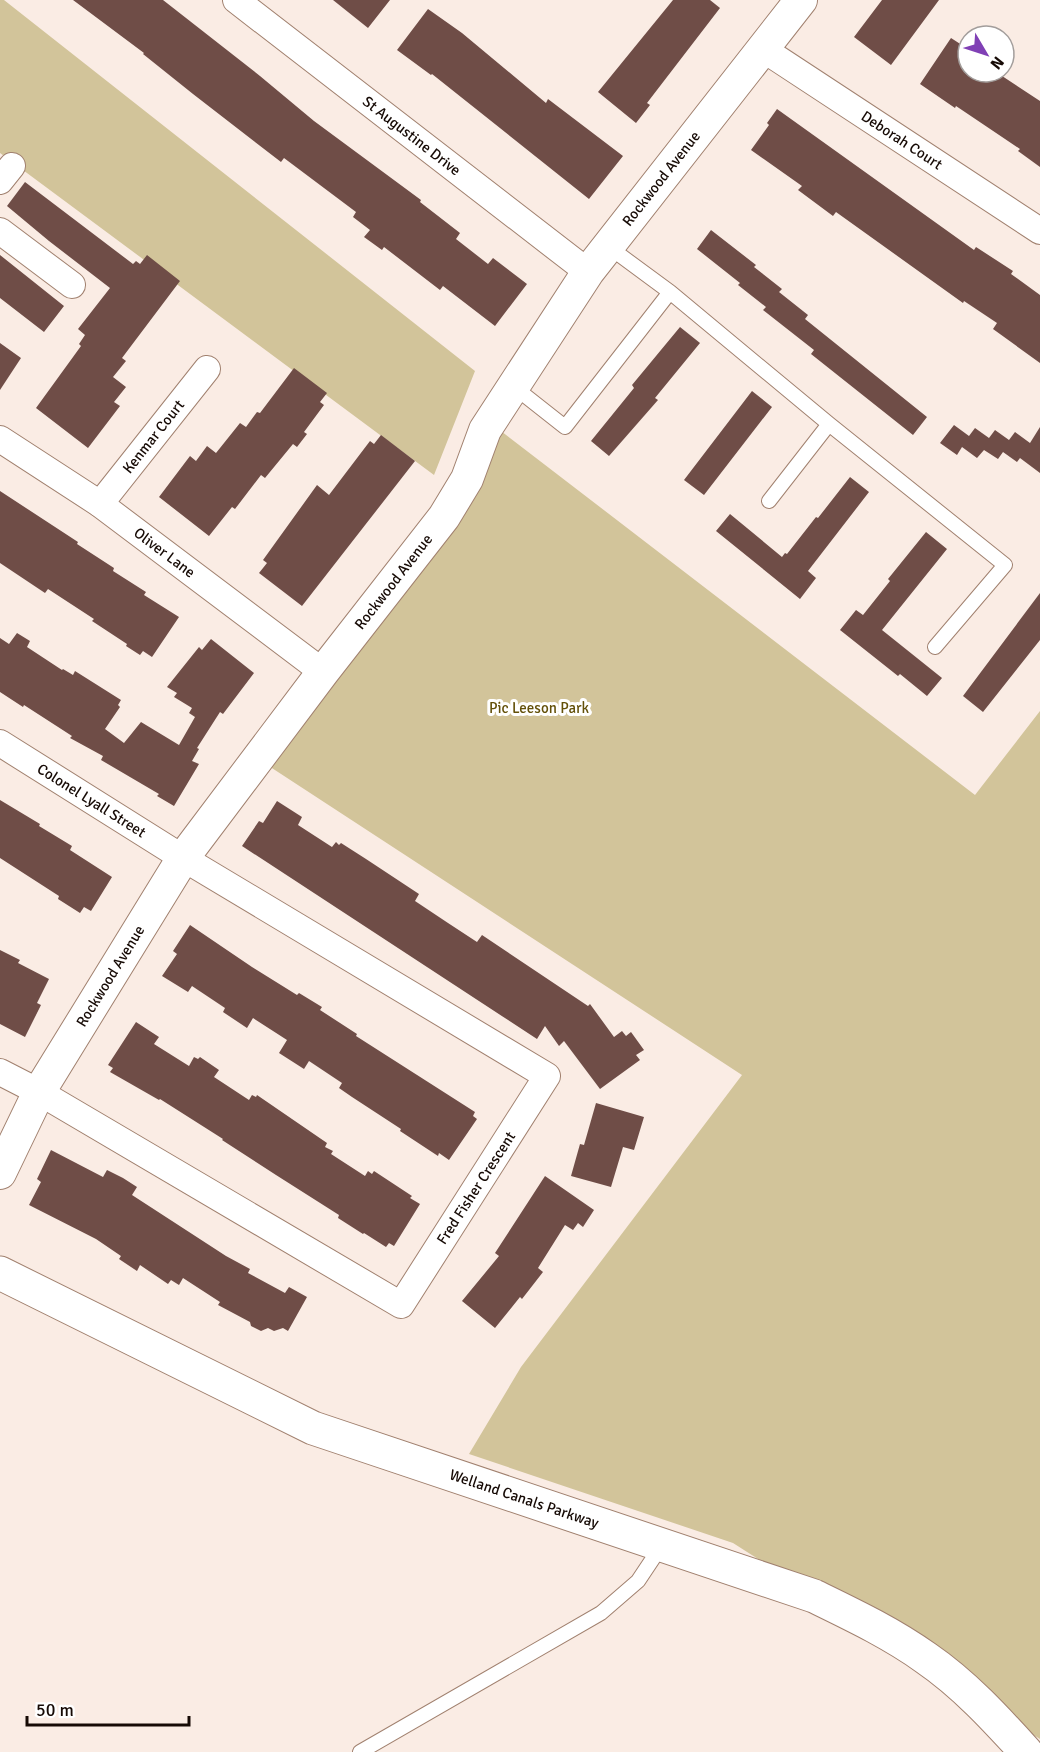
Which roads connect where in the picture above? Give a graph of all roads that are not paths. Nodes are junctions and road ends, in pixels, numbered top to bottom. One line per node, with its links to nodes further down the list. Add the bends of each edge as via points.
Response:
1 (236, 0): 7 (street, St Augustine Drive)
2 (801, 0): 3 (street, Rockwood Avenue)
3 (763, 50): 5 (street, Deborah Court); 6 (street, Rockwood Avenue)
4 (0, 231): 8 (street)
5 (1040, 231)
6 (609, 247): 7 (street, Rockwood Avenue); 9 (lane)
7 (588, 272): 11 (street, Rockwood Avenue)
8 (72, 285)
9 (670, 292): 11 (lane, via 565,427); 12 (lane)
10 (207, 369): 15 (street, Kenmar Court)
11 (512, 386): 17 (street, Rockwood Avenue, via 485,430 467,479 444,517)
12 (829, 424): 14 (lane); 16 (lane, via 1005,565)
13 (0, 439): 15 (street, Oliver Lane)
14 (769, 501)
15 (100, 504): 17 (street, Oliver Lane)
16 (935, 647)
17 (323, 672): 19 (street, Rockwood Avenue)
18 (0, 743): 19 (street, Colonel Lyall Street)
19 (183, 858): 21 (street, Rockwood Avenue); 21 (street, Fred Fisher Crescent, via 548,1076 401,1305)
20 (0, 1072): 21 (street)
21 (39, 1092): 22 (street, Rockwood Avenue)
22 (0, 1173)
23 (0, 1273): 24 (main road, Welland Canals Parkway, via 313,1428)
24 (662, 1545): 25 (lane, via 638,1581 601,1613); 26 (main road, Welland Canals Parkway, via 814,1596 872,1624 927,1658 987,1709)
25 (360, 1752)
26 (1026, 1752)

